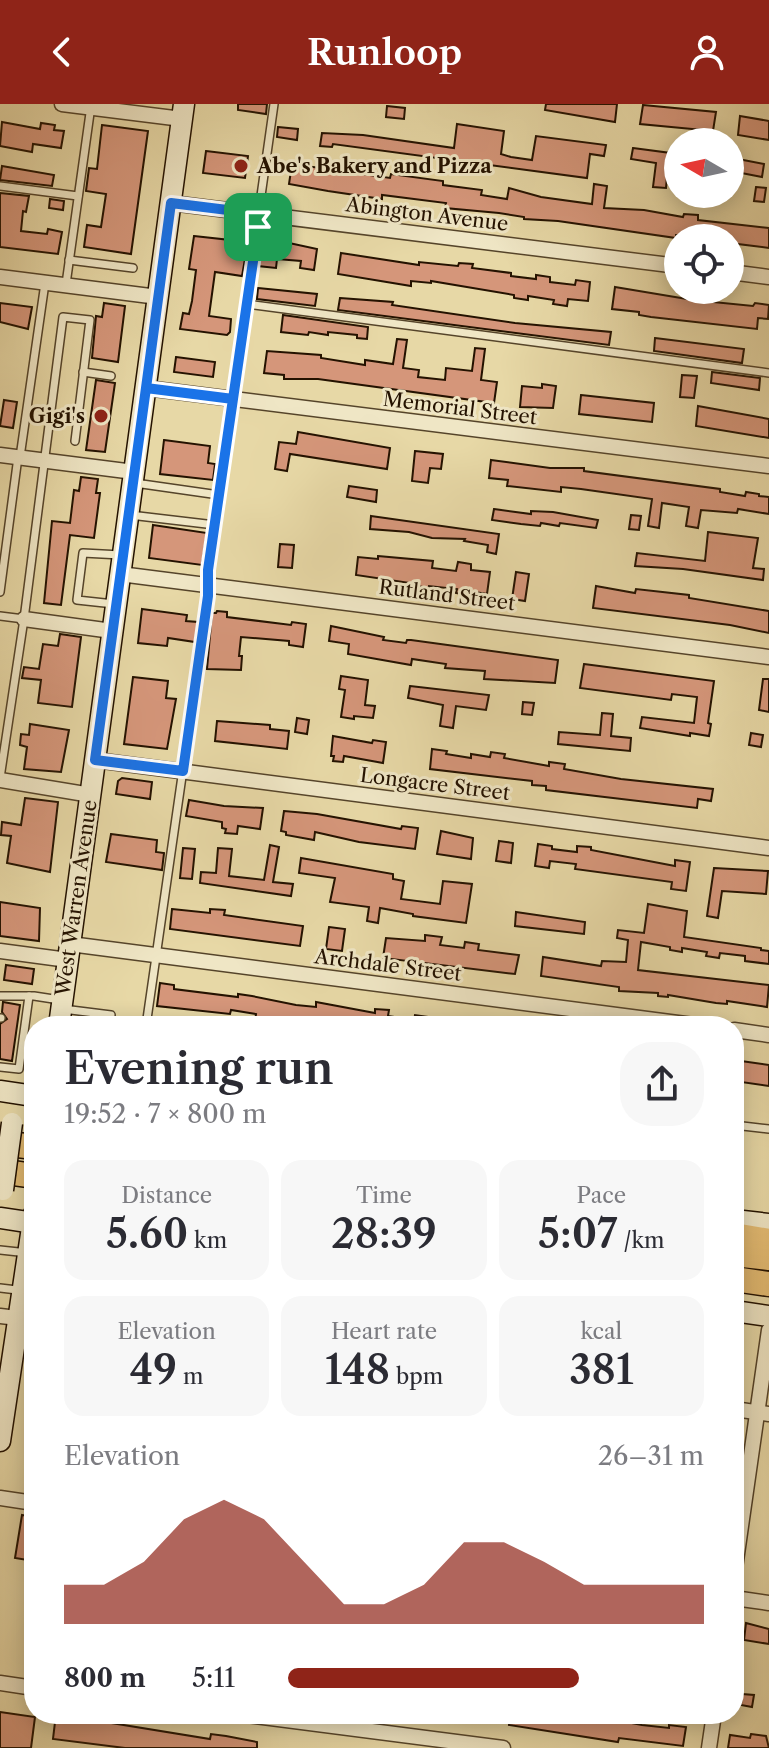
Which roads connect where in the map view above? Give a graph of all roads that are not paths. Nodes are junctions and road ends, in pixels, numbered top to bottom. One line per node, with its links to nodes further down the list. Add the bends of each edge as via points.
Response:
1 (62, 104): 3 (street)
2 (274, 104): 8 (lane)
3 (91, 106): 4 (street); 6 (lane)
4 (183, 112): 7 (main road, West Warren Avenue)
5 (0, 186): 6 (lane)
6 (78, 196): 9 (lane)
7 (171, 203): 8 (street, Abington Avenue); 17 (main road, West Warren Avenue)
8 (260, 214): 10 (street, Abington Avenue); 18 (lane)
9 (69, 260): 11 (lane); 16 (lane)
10 (664, 264)
11 (133, 268)
12 (744, 274): 14 (street)
13 (0, 277): 15 (street)
14 (769, 277)
15 (45, 283): 16 (street); 26 (lane)
16 (66, 284): 17 (street)
17 (158, 297): 22 (main road, West Warren Avenue)
18 (247, 304): 20 (lane); 23 (lane)
19 (83, 372): 21 (lane); 24 (lane); 27 (lane, via 90,320 63,317)
20 (769, 373)
21 (111, 376)
22 (146, 388): 23 (street, Memorial Street); 29 (main road, West Warren Avenue)
23 (233, 399): 28 (street, Memorial Street); 30 (lane)
24 (75, 441)
25 (0, 455): 26 (street)
26 (19, 457): 27 (street); 35 (lane)
27 (43, 461): 29 (street); 38 (lane)
28 (769, 466)
29 (134, 478): 30 (lane); 31 (main road, West Warren Avenue)
30 (219, 495): 32 (lane)
31 (128, 515): 32 (lane); 33 (main road, West Warren Avenue)
32 (215, 525): 34 (lane)
33 (122, 565): 34 (street, Rutland Street); 36 (main road, West Warren Avenue); 36 (lane, via 83,553 77,600)
34 (208, 585): 40 (street, Rutland Street); 42 (lane)
35 (0, 592)
36 (116, 604): 39 (main road, West Warren Avenue)
37 (0, 616): 38 (lane)
38 (24, 619): 39 (street); 43 (lane)
39 (112, 631): 41 (main road, West Warren Avenue)
40 (769, 657)
41 (95, 760): 42 (street, Longacre Street); 44 (main road, West Warren Avenue)
42 (183, 771): 45 (street, Longacre Street); 48 (lane)
43 (0, 779): 44 (street)
44 (91, 795): 47 (main road, West Warren Avenue)
45 (769, 848)
46 (0, 951): 47 (street, Archdale Street)
47 (69, 952): 48 (street, Archdale Street); 51 (main road, West Warren Avenue)
48 (158, 955): 53 (lane); 54 (street, Archdale Street)
49 (0, 996): 50 (lane)
50 (29, 996): 51 (lane); 57 (lane, via 19,1069)
51 (61, 1012): 52 (lane)
52 (111, 1015)
53 (148, 1016)
54 (625, 1016)
55 (744, 1031): 56 (street)
56 (769, 1035)
57 (0, 1067)
58 (0, 1094): 59 (main road); 62 (main road, via 11,1110)
59 (24, 1095)
60 (744, 1126): 61 (lane)
61 (769, 1129)
62 (6, 1133): 63 (highway); 65 (main road, bridge)
63 (24, 1142)
64 (24, 1179): 65 (highway)
65 (1, 1185)
66 (0, 1218): 67 (main road)
67 (24, 1219)
68 (744, 1221): 69 (main road)
69 (769, 1224)
70 (744, 1237): 71 (highway)
71 (769, 1241)
72 (0, 1250): 73 (lane)
73 (24, 1252)
74 (744, 1255): 75 (highway)
75 (769, 1258)
76 (744, 1280): 77 (highway)
77 (769, 1284)
78 (0, 1288): 80 (lane)
79 (744, 1290): 81 (highway)
80 (24, 1291)
81 (769, 1291)
82 (744, 1312): 83 (main road)
83 (769, 1316)
84 (17, 1318): 86 (main road)
85 (769, 1330): 88 (street)
86 (6, 1356): 87 (main road)
87 (2, 1406): 89 (main road)
88 (763, 1413): 92 (street)
89 (0, 1438)
90 (0, 1498): 91 (street)
91 (24, 1502)
92 (744, 1519)
93 (744, 1599): 94 (street)
94 (769, 1603)
95 (0, 1683): 96 (street)
96 (24, 1687)
97 (317, 1724): 99 (street)
98 (713, 1724): 100 (street)
99 (503, 1748)
100 (709, 1748)

